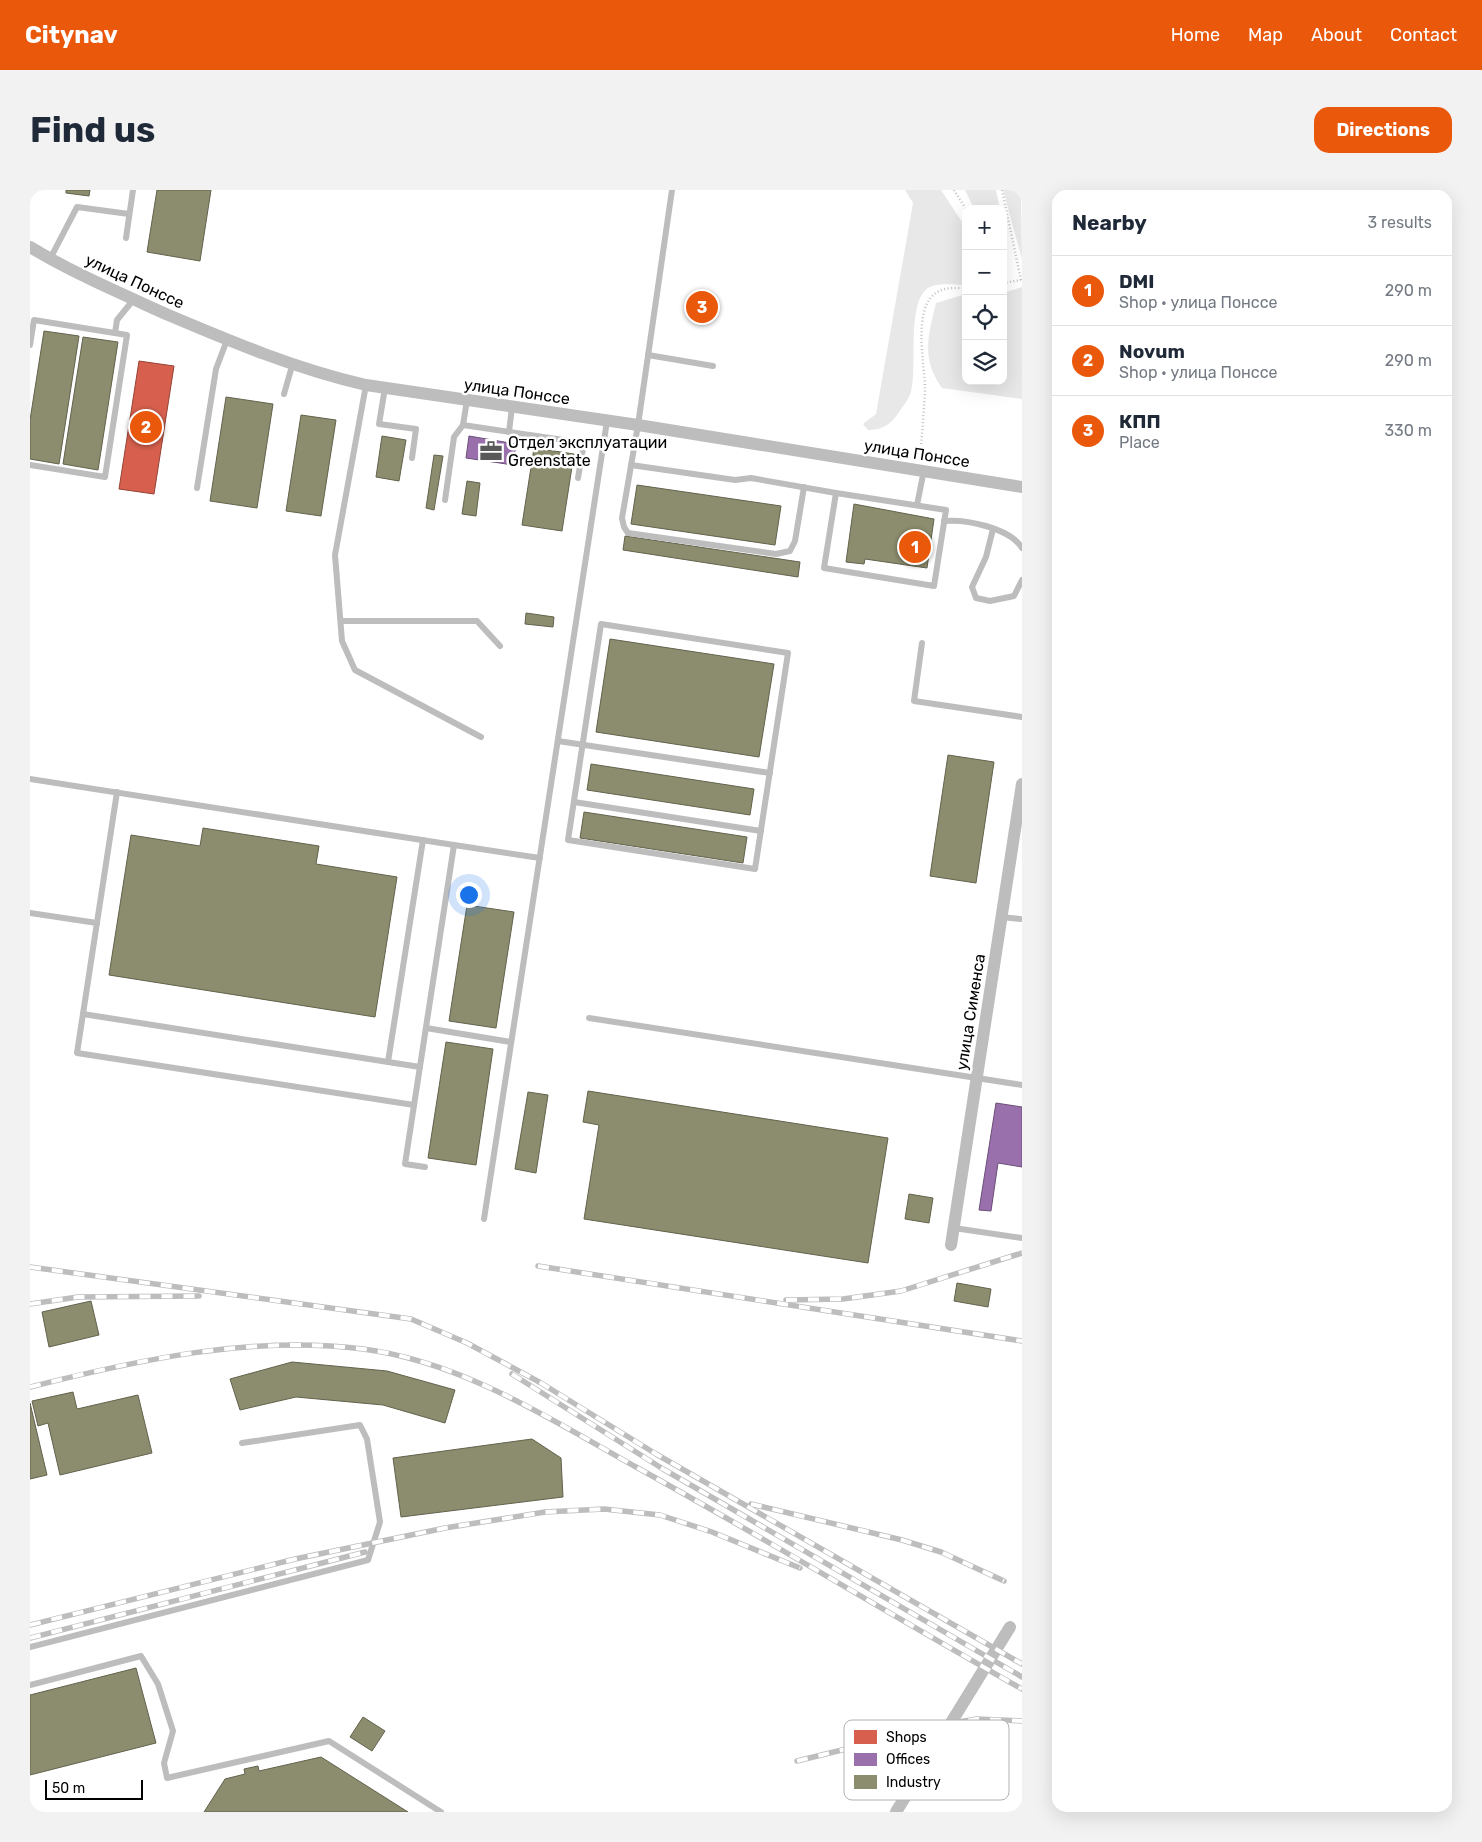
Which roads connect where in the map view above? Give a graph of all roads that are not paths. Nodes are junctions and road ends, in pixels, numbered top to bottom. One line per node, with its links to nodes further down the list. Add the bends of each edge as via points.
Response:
1 (133, 190): 3 (lane)
2 (672, 190): 11 (lane)
3 (129, 214): 4 (lane); 6 (lane, via 76,207)
4 (126, 238)
5 (30, 248): 6 (street, улица Понссе)
6 (50, 259): 7 (street, улица Понссе)
7 (134, 299): 8 (lane, via 117,320); 9 (street, улица Понссе)
8 (115, 333): 10 (lane, via 34,320); 24 (lane, via 127,335 105,477)
9 (227, 340): 12 (street, улица Понссе); 30 (lane, via 216,369)
10 (30, 345)
11 (648, 355): 13 (lane); 21 (lane)
12 (292, 366): 14 (street, улица Понссе); 16 (lane)
13 (713, 366)
14 (366, 385): 15 (street, улица Понссе); 38 (lane, via 335,555)
15 (384, 388): 17 (street, улица Понссе); 23 (lane, via 379,424 416,429)
16 (284, 394)
17 (467, 400): 18 (street, улица Понссе); 20 (lane)
18 (512, 407): 19 (street, улица Понссе); 22 (lane)
19 (607, 421): 21 (street, улица Понссе); 43 (lane)
20 (463, 425): 22 (lane); 32 (lane, via 454,437)
21 (638, 425): 25 (lane); 26 (street, улица Понссе)
22 (509, 432): 27 (lane, via 584,443)
23 (412, 458)
24 (30, 465)
25 (631, 465): 28 (lane); 28 (lane, via 622,518 628,533 776,554 790,551 795,541)
26 (921, 470): 29 (street, улица Понссе); 33 (lane)
27 (578, 478)
28 (804, 487): 31 (lane)
29 (1022, 487)
30 (197, 488)
31 (836, 493): 33 (lane); 34 (lane, via 824,568 934,586)
32 (445, 500)
33 (917, 505): 34 (lane, via 946,510)
34 (944, 521): 35 (lane, via 960,519)
35 (993, 529): 36 (lane, via 1017,540); 37 (lane, via 986,557 972,588 976,598 990,601 1014,596)
36 (1022, 548)
37 (1022, 580)
38 (342, 621): 40 (lane, via 477,621); 42 (lane, via 342,641 355,670)
39 (922, 643): 41 (lane, via 914,701)
40 (500, 646)
41 (1022, 717)
42 (481, 737)
43 (558, 741): 44 (lane); 53 (lane)
44 (582, 745): 45 (lane); 45 (lane, via 601,624 788,653); 49 (lane)
45 (770, 773): 50 (lane)
46 (30, 779): 48 (lane)
47 (1022, 784): 55 (street, улица Сименса)
48 (117, 792): 51 (lane); 57 (lane)
49 (574, 802): 50 (lane); 50 (lane, via 568,840 597,845 755,869)
50 (761, 831)
51 (423, 840): 52 (lane); 62 (lane)
52 (454, 845): 53 (lane); 60 (lane)
53 (540, 858): 61 (lane)
54 (30, 913): 57 (lane)
55 (1001, 917): 56 (lane); 64 (street, улица Сименса)
56 (1020, 919)
57 (97, 923): 58 (lane)
58 (83, 1014): 62 (lane); 66 (lane, via 77,1053)
59 (589, 1018): 64 (lane)
60 (426, 1028): 61 (lane); 63 (lane)
61 (511, 1042): 68 (lane)
62 (388, 1062): 63 (lane)
63 (420, 1067): 66 (lane)
64 (976, 1078): 65 (lane); 69 (street, улица Сименса)
65 (1022, 1085)
66 (414, 1105): 67 (lane, via 405,1164)
67 (425, 1167)
68 (484, 1219)
69 (954, 1228): 70 (lane); 71 (street, улица Сименса)
70 (1022, 1238)
71 (950, 1245)
72 (242, 1443): 74 (lane, via 360,1425 367,1439 380,1522 368,1560)
73 (1010, 1627): 76 (street)
74 (30, 1647)
75 (30, 1684): 78 (lane, via 141,1656 158,1684 173,1731 164,1763 167,1778 328,1741)
76 (953, 1720)
77 (903, 1800): 79 (street)
78 (441, 1812)
79 (896, 1812)

